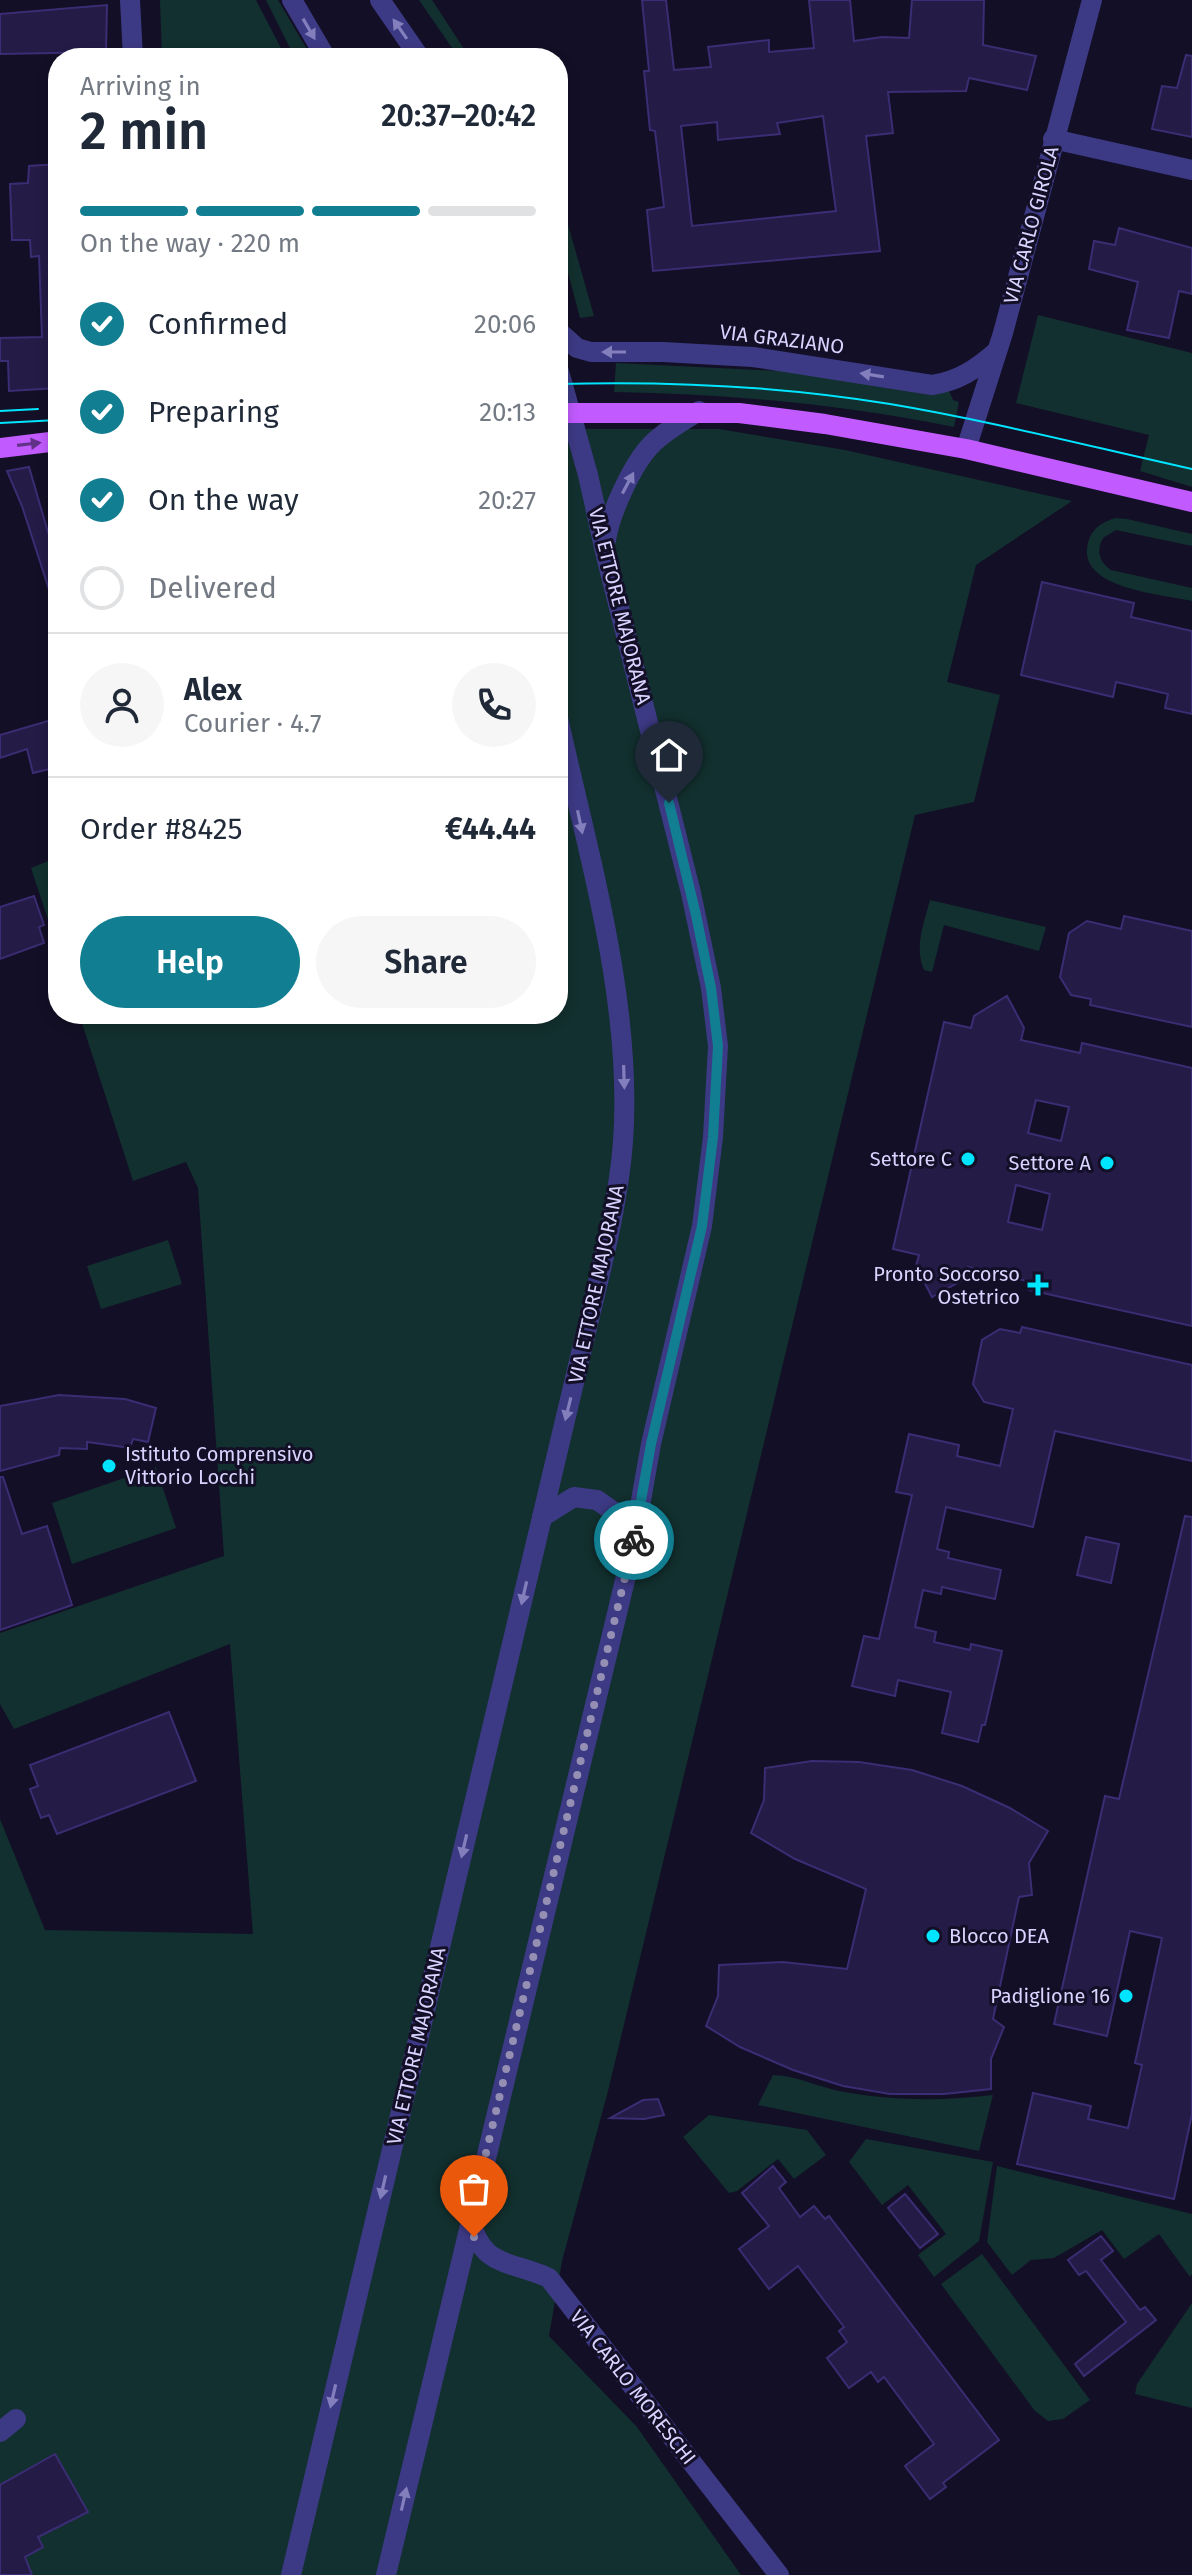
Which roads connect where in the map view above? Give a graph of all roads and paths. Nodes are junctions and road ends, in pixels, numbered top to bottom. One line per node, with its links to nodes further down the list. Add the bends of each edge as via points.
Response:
1 (130, 0): 5 (street)
2 (292, 0): 6 (street, one-way to 6)
3 (380, 0): 7 (street, one-way to 3)
4 (1092, 0): 8 (street, VIA CARLO GIROLA)
5 (132, 48)
6 (320, 48)
7 (413, 48)
8 (1053, 139): 9 (street); 11 (street, VIA CARLO GIROLA)
9 (1192, 170)
10 (568, 340): 11 (street, VIA GRAZIANO, one-way to 10, via 964,376 932,385 753,357 591,352)
11 (997, 351): 17 (street, VIA CARLO GIROLA)
12 (699, 411): 13 (main road); 17 (main road, via 825,424); 19 (street, one-way to 12, via 613,511 642,458 652,444)
13 (568, 413)
14 (568, 423): 19 (street, VIA ETTORE MAJORANA, via 588,475)
15 (48, 442): 16 (main road, one-way to 15)
16 (0, 448)
17 (966, 449): 18 (main road)
18 (1192, 502)
19 (606, 556): 22 (street, VIA ETTORE MAJORANA, via 694,904 718,1046 702,1226)
20 (568, 765): 21 (street, VIA ETTORE MAJORANA, one-way to 21, via 615,988 624,1104 613,1219)
21 (542, 1517): 22 (street, via 574,1497 597,1500 617,1514); 27 (street, VIA ETTORE MAJORANA, one-way to 27)
22 (632, 1551): 23 (street, VIA ETTORE MAJORANA)
23 (470, 2219): 24 (street, VIA CARLO MORESCHI, via 484,2252); 25 (street, VIA ETTORE MAJORANA)
24 (504, 2262): 25 (street, via 468,2267); 26 (street, VIA CARLO MORESCHI, via 549,2278)
25 (454, 2286): 28 (street, VIA ETTORE MAJORANA, one-way to 25)
26 (746, 2535): 29 (street, VIA CARLO MORESCHI); 30 (street, VIA CARLO MORESCHI)
27 (291, 2575)
28 (386, 2575)
29 (771, 2575)
30 (779, 2575)

